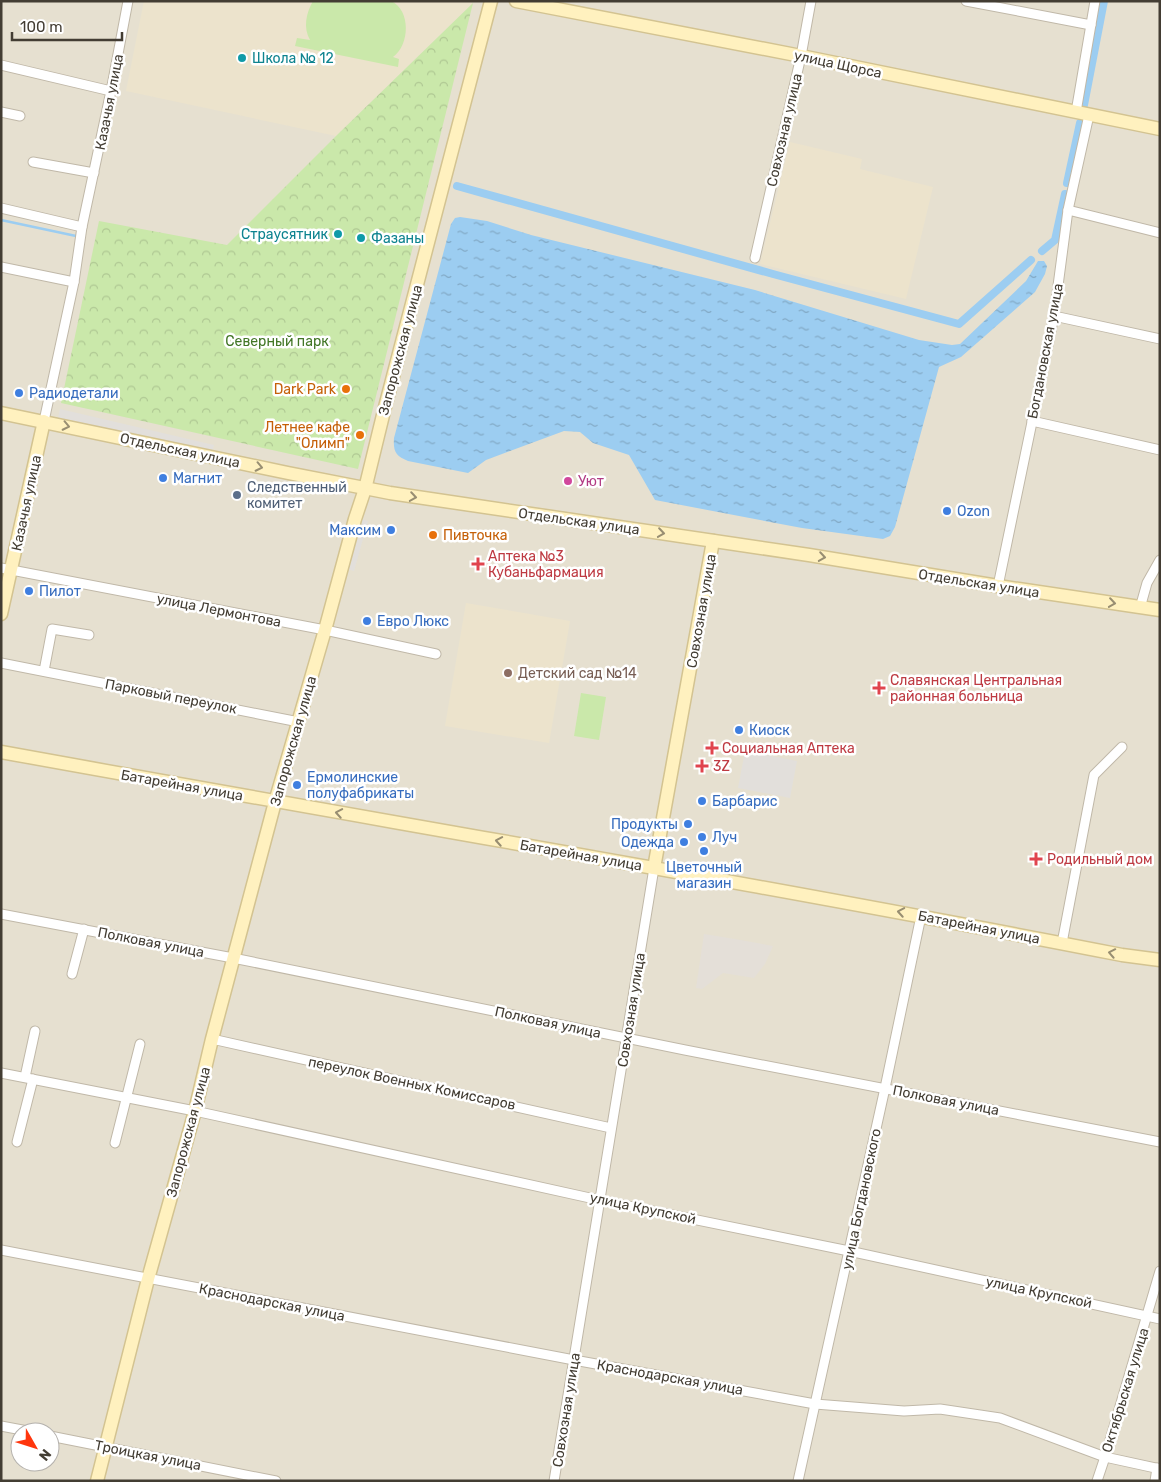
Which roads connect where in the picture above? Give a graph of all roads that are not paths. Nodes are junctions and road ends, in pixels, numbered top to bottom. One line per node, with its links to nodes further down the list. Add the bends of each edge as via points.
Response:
1 (128, 1): 10 (street, Казачья улица)
2 (492, 1): 31 (street, Запорожская улица)
3 (516, 1): 8 (street, улица Щорса)
4 (811, 1): 8 (street, Совхозная улица)
5 (966, 1): 7 (street)
6 (1095, 1): 7 (street)
7 (1091, 25): 12 (street)
8 (801, 56): 12 (street, улица Щорса); 22 (street, Совхозная улица)
9 (1, 65): 10 (street)
10 (111, 91): 17 (street, Казачья улица)
11 (1, 112): 14 (street)
12 (1076, 112): 13 (street, улица Щорса)
13 (1089, 115): 15 (street, улица Щорса); 19 (street, Богдановская улица)
14 (20, 116)
15 (1160, 129)
16 (34, 162): 17 (street)
17 (94, 173): 20 (street, Казачья улица)
18 (1, 208): 20 (street)
19 (1068, 210): 21 (street); 25 (street, Богдановская улица)
20 (82, 227): 24 (street, Казачья улица)
21 (1160, 233)
22 (755, 258)
23 (1, 267): 24 (street)
24 (74, 282): 28 (street, Казачья улица)
25 (1054, 316): 26 (street); 29 (street, Богдановская улица)
26 (1160, 339)
27 (1, 413): 28 (street, Отдельская улица)
28 (44, 421): 31 (street, Отдельская улица, one-way to 31); 34 (street, Казачья улица)
29 (1032, 421): 30 (street); 35 (street, Богдановская улица)
30 (1160, 450)
31 (365, 489): 32 (street, Отдельская улица, one-way to 32); 39 (street, Запорожская улица)
32 (713, 541): 35 (street, Отдельская улица, one-way to 35); 48 (street, Совхозная улица)
33 (1160, 560): 36 (street, via 1147,584)
34 (6, 569): 38 (street, Казачья улица); 39 (street, улица Лермонтова)
35 (998, 586): 36 (street, Отдельская улица, one-way to 36)
36 (1140, 608): 37 (street, Отдельская улица)
37 (1160, 610)
38 (1, 614)
39 (325, 630): 41 (street, улица Лермонтова); 44 (street, Запорожская улица)
40 (89, 635): 43 (street, via 52,629)
41 (436, 654)
42 (1, 663): 43 (street, Парковый переулок)
43 (44, 671): 44 (street, Парковый переулок)
44 (298, 722): 47 (street, Запорожская улица)
45 (1122, 747): 52 (street, via 1094,775)
46 (1, 752): 47 (street, Батарейная улица)
47 (275, 802): 48 (street, Батарейная улица, one-way to 47); 53 (street, Запорожская улица)
48 (654, 868): 50 (street, Батарейная улица, one-way to 48); 57 (street, Совхозная улица)
49 (1, 914): 51 (street, Полковая улица)
50 (921, 916): 52 (street, Батарейная улица); 62 (street, улица Богдановского)
51 (84, 929): 53 (street, Полковая улица); 55 (street, Полковая улица)
52 (1062, 943): 54 (street, Батарейная улица, one-way to 52)
53 (233, 958): 57 (street, Полковая улица); 58 (street, Запорожская улица)
54 (1160, 960)
55 (72, 974)
56 (35, 1031): 61 (street)
57 (626, 1038): 62 (street, Полковая улица); 65 (street, Совхозная улица)
58 (212, 1039): 64 (street, Запорожская улица); 65 (street, переулок Военных Комиссаров)
59 (140, 1044): 63 (street)
60 (1, 1073): 61 (street, улица Крупской)
61 (29, 1078): 63 (street, улица Крупской); 66 (street)
62 (885, 1088): 67 (street, Полковая улица); 71 (street, улица Богдановского)
63 (126, 1097): 64 (street, улица Крупской); 68 (street)
64 (195, 1111): 69 (street, улица Крупской); 73 (street, Запорожская улица)
65 (611, 1128): 69 (street, Совхозная улица)
66 (17, 1142)
67 (1160, 1142)
68 (115, 1143)
69 (599, 1200): 71 (street, улица Крупской); 76 (street, Совхозная улица)
70 (1, 1250): 73 (street, Краснодарская улица)
71 (850, 1251): 74 (street, улица Крупской); 77 (street, улица Богдановского)
72 (1160, 1271): 74 (street, Октябрьская улица)
73 (148, 1279): 76 (street, Краснодарская улица); 79 (street, Запорожская улица)
74 (1147, 1316): 75 (street, улица Крупской); 80 (street, Октябрьская улица)
75 (1160, 1319)
76 (574, 1360): 77 (street, Краснодарская улица); 84 (street, Совхозная улица)
77 (815, 1404): 80 (street, Краснодарская улица, via 904,1411 940,1409 1000,1418); 85 (street, улица Богдановского)
78 (60, 1438): 79 (street, Троицкая улица)
79 (105, 1447): 82 (street, Запорожская улица); 83 (street, Троицкая улица)
80 (1105, 1457): 81 (street, Краснодарская улица); 86 (street, Октябрьская улица)
81 (1158, 1469): 87 (street)
82 (96, 1481)
83 (276, 1481)
84 (554, 1481)
85 (798, 1481)
86 (1097, 1481)
87 (1155, 1481)

